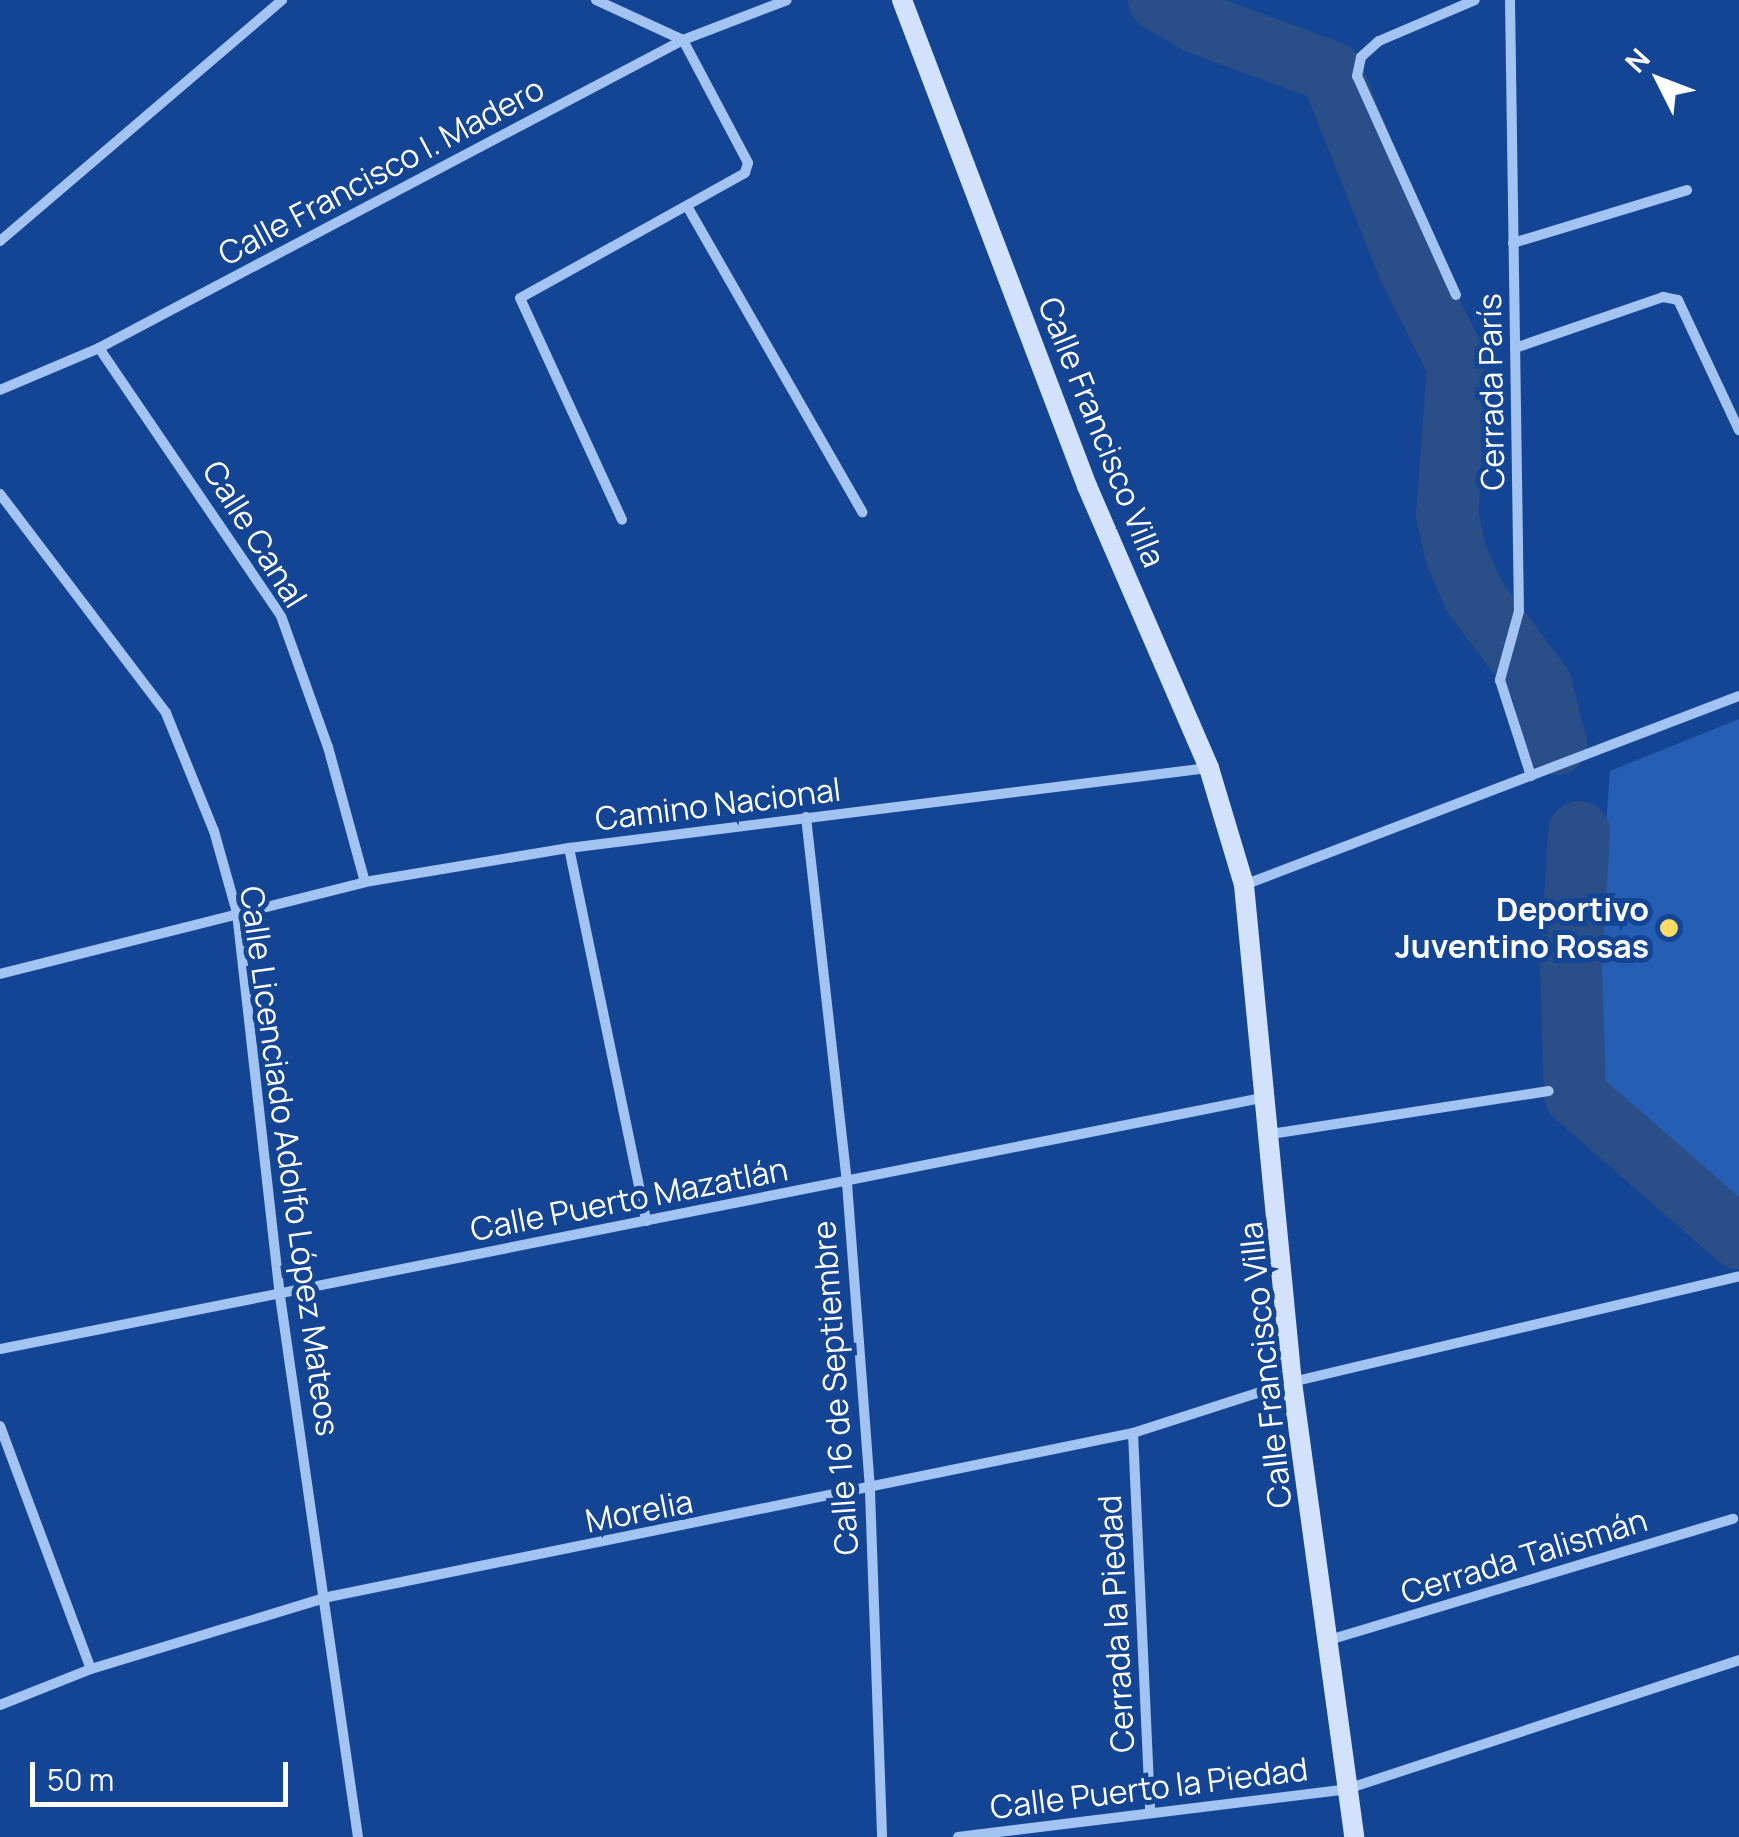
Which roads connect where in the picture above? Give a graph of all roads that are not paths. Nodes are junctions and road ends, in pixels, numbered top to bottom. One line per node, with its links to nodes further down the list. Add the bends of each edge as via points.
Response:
1 (282, 0): 10 (street)
2 (596, 0): 7 (street)
3 (787, 0): 7 (street, Calle Francisco I. Madero)
4 (902, 0): 21 (street, Calle Francisco Villa, via 1087,486)
5 (1475, 0): 12 (street, via 1379,41 1360,57 1357,76)
6 (1510, 0): 11 (street, Cerrada París)
7 (683, 40): 9 (street, via 748,163 745,173); 13 (street, Calle Francisco I. Madero)
8 (1687, 190): 11 (street)
9 (687, 206): 18 (street); 19 (street, via 520,298)
10 (0, 241)
11 (1514, 243): 14 (street, Cerrada París)
12 (1456, 295)
13 (99, 348): 15 (street, Calle Francisco I. Madero); 25 (street, Calle Canal, via 281,616 328,746)
14 (1515, 348): 16 (street, via 1663,297 1678,300); 22 (street, Cerrada París, via 1519,611 1500,680)
15 (0, 390)
16 (1739, 430)
17 (0, 494): 27 (street, Calle Licenciado Adolfo López Mateos, via 166,714 214,830)
18 (862, 512)
19 (622, 520)
20 (1739, 696): 22 (street)
21 (1209, 768): 23 (street, Camino Nacional); 26 (street, Calle Francisco Villa)
22 (1536, 774): 26 (street)
23 (806, 817): 24 (street, Camino Nacional); 32 (street, Calle 16 de Septiembre)
24 (570, 848): 25 (street, Camino Nacional); 33 (street)
25 (365, 882): 27 (street, Camino Nacional)
26 (1244, 885): 30 (street, Calle Francisco Villa)
27 (237, 912): 28 (street, Camino Nacional); 35 (street, Calle Licenciado Adolfo López Mateos)
28 (0, 974)
29 (1549, 1091): 31 (street)
30 (1268, 1097): 31 (street, Calle Francisco Villa); 32 (street, Calle Puerto Mazatlán)
31 (1271, 1134): 37 (street, Calle Francisco Villa)
32 (847, 1183): 33 (street, Calle Puerto Mazatlán); 40 (street, Calle 16 de Septiembre)
33 (646, 1222): 35 (street, Calle Puerto Mazatlán)
34 (1739, 1276): 37 (street, Morelia)
35 (279, 1289): 36 (street, Calle Puerto Mazatlán); 42 (street, Calle Licenciado Adolfo López Mateos)
36 (0, 1349)
37 (1292, 1382): 39 (street, Morelia); 43 (street, Calle Francisco Villa)
38 (0, 1426): 45 (street)
39 (1133, 1434): 40 (street, Morelia); 48 (street, Cerrada la Piedad)
40 (870, 1491): 42 (street, Morelia); 50 (street, Calle 16 de Septiembre)
41 (1733, 1519): 43 (street, Cerrada Talismán)
42 (328, 1597): 45 (street, Morelia); 49 (street, Calle Licenciado Adolfo López Mateos)
43 (1329, 1640): 47 (street, Calle Francisco Villa)
44 (1739, 1660): 47 (street, Calle Puerto la Piedad)
45 (91, 1669): 46 (street, Morelia)
46 (0, 1705)
47 (1347, 1789): 48 (street, Calle Puerto la Piedad); 52 (street, Calle Francisco Villa)
48 (1150, 1812): 51 (street, Calle Puerto la Piedad)
49 (358, 1837)
50 (882, 1837)
51 (958, 1837)
52 (1354, 1837)

